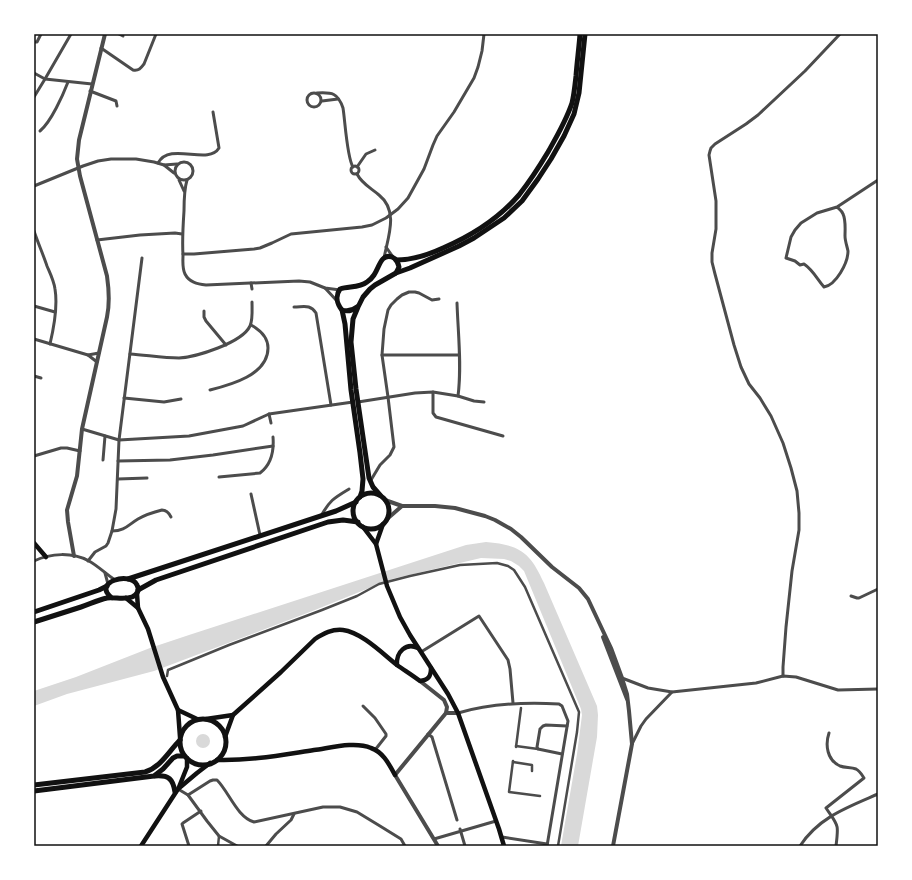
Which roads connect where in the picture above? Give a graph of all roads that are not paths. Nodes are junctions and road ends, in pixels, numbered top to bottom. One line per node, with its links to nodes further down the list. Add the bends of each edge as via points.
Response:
1 (41, 34): 11 (street, via 37,42)
2 (71, 34): 14 (street)
3 (104, 34): 12 (street)
4 (119, 34): 10 (street)
5 (156, 34): 12 (street, via 144,64 136,70)
6 (484, 34): 43 (street, via 474,78 433,145 424,169 408,198 393,214 372,225 362,227 291,234 260,248)
7 (580, 34): 46 (main road, via 572,102 568,114 550,148 519,195 507,208 458,241 423,256)
8 (585, 34): 47 (main road, via 579,93 574,114 551,159 522,201 504,218 474,238)
9 (840, 34): 139 (street, via 758,115 715,144 710,151 716,201 716,229 712,253 715,274 741,366 749,384 771,416 783,443 797,491 799,530 792,571)
10 (123, 36)
11 (34, 42)
12 (101, 48): 16 (street)
13 (34, 73): 14 (street)
14 (45, 80): 15 (street); 19 (street)
15 (68, 82): 16 (street); 24 (street, via 60,101)
16 (92, 84): 17 (street)
17 (90, 91): 22 (street, via 116,101); 30 (street, via 78,148)
18 (317, 93): 20 (street, via 330,92); 21 (street); 21 (street, via 308,96 308,104 315,108)
19 (34, 97)
20 (338, 99): 21 (street); 29 (street, via 343,108 350,163)
21 (322, 101)
22 (118, 106)
23 (213, 112): 26 (street, via 217,151 206,155 167,155 160,158)
24 (40, 131)
25 (375, 150): 29 (street, via 366,154)
26 (158, 163): 28 (street); 30 (street, via 136,159 111,159)
27 (177, 164): 28 (street); 31 (street); 34 (street, via 185,162 192,167 192,175)
28 (164, 165): 31 (street)
29 (355, 167): 32 (street, via 358,170); 32 (street, via 351,168 351,172)
30 (78, 168): 36 (street); 41 (street)
31 (174, 173): 33 (street)
32 (357, 174): 42 (street, via 364,184 384,200 390,210 391,223)
33 (179, 180): 34 (street); 37 (street)
34 (187, 180): 37 (street)
35 (878, 180): 38 (street)
36 (34, 186)
37 (184, 193): 40 (street)
38 (837, 206): 38 (street, via 817,213 801,223 795,230 786,258 807,266 824,287 834,281 841,272 848,253 843,212)
39 (34, 231): 61 (street, via 53,280)
40 (182, 234): 41 (street); 43 (street)
41 (97, 240): 66 (street, via 107,276 109,295)
42 (386, 247): 45 (street); 46 (street)
43 (183, 254): 48 (street, via 184,273 198,284)
44 (142, 258): 67 (street)
45 (384, 258): 46 (main road); 51 (main road, via 368,281 361,286)
46 (395, 259): 47 (main road, via 399,267)
47 (396, 273): 58 (main road, via 370,289)
48 (251, 283): 49 (street, via 299,281); 50 (street)
49 (325, 288): 51 (street); 55 (street)
50 (252, 289)
51 (340, 290): 55 (main road, via 337,294)
52 (439, 299): 69 (street, via 430,300 412,292 399,296 388,310)
53 (252, 302): 62 (street)
54 (457, 303): 70 (street)
55 (338, 304): 59 (main road)
56 (34, 306): 61 (street)
57 (294, 307): 82 (street, via 308,306 316,313)
58 (358, 307): 59 (main road, via 354,310); 80 (main road, via 353,319 351,342)
59 (342, 310): 80 (main road)
60 (204, 311): 65 (street, via 206,321)
61 (55, 312): 64 (street)
62 (251, 325): 65 (street, via 244,334); 74 (street, via 258,329 267,341 266,360 246,377 225,387)
63 (34, 340): 64 (street)
64 (50, 344): 68 (street)
65 (226, 345): 67 (street, via 180,358)
66 (99, 353): 68 (street); 71 (street)
67 (130, 354): 78 (street)
68 (88, 355): 71 (street)
69 (382, 355): 70 (street); 77 (street)
70 (459, 355): 76 (street)
71 (97, 362): 85 (street)
72 (34, 376): 73 (street)
73 (41, 378)
74 (210, 390)
75 (433, 392): 76 (street); 77 (street); 87 (street, via 433,413 436,417)
76 (458, 396): 81 (street)
77 (388, 397): 80 (street); 98 (street, via 394,447)
78 (124, 398): 79 (street, via 164,402); 89 (street)
79 (180, 399)
80 (355, 402): 82 (street); 98 (main road); 102 (main road, via 363,479)
81 (484, 402)
82 (331, 405): 83 (street)
83 (269, 414): 84 (street); 89 (street, via 242,426 196,435)
84 (271, 423)
85 (82, 429): 86 (street); 91 (street)
86 (105, 436): 89 (street); 93 (street)
87 (503, 436)
88 (273, 437): 90 (street)
89 (119, 440): 94 (street)
90 (273, 446): 94 (street, via 170,460); 95 (street, via 269,463 260,473)
91 (80, 451): 92 (street, via 61,448); 115 (street, via 77,476 67,513)
92 (34, 456)
93 (103, 460)
94 (118, 461): 97 (street)
95 (219, 477)
96 (147, 478): 97 (street)
97 (118, 479): 111 (street)
98 (370, 482): 101 (main road)
99 (349, 489): 105 (street, via 332,499)
100 (251, 494): 112 (street)
101 (380, 495): 102 (main road, via 370,493); 103 (main road)
102 (358, 500): 105 (main road); 108 (main road, via 354,508)
103 (385, 500): 104 (street); 107 (main road, via 389,509)
104 (402, 506): 107 (street); 140 (street, via 436,506 464,510 489,517 511,529 582,591 598,621 606,648)
105 (321, 516): 112 (main road)
106 (171, 517): 111 (street, via 168,512 162,510 119,531)
107 (387, 519): 109 (main road)
108 (358, 522): 110 (main road); 124 (main road, via 328,522 156,580)
109 (383, 524): 110 (main road, via 373,528); 114 (main road)
110 (363, 527): 114 (main road)
111 (112, 531): 118 (street, via 106,546 95,552)
112 (260, 535): 120 (main road)
113 (34, 543): 116 (main road)
114 (376, 544): 131 (main road, via 387,586)
115 (74, 556): 116 (street); 118 (street)
116 (46, 557): 117 (street)
117 (34, 561)
118 (88, 561): 119 (street)
119 (105, 573): 121 (street); 122 (street)
120 (128, 579): 121 (main road); 124 (main road, via 136,583)
121 (115, 580): 122 (main road)
122 (107, 585): 126 (main road, via 108,594); 129 (main road)
123 (878, 589): 125 (street, via 859,598)
124 (137, 592): 127 (main road, via 131,598); 128 (main road)
125 (851, 596)
126 (112, 598): 127 (main road); 130 (main road)
127 (126, 598): 128 (main road)
128 (138, 608): 138 (main road)
129 (34, 612)
130 (34, 622)
131 (410, 635): 132 (main road); 133 (main road)
132 (408, 647): 133 (main road); 134 (main road)
133 (420, 650): 137 (main road); 144 (street, via 479,616 508,660)
134 (398, 654): 135 (main road); 136 (main road)
135 (386, 656): 136 (main road); 150 (main road, via 353,632 330,630 315,639)
136 (397, 665): 141 (main road)
137 (431, 668): 141 (main road, via 429,677); 148 (main road)
138 (164, 676): 147 (main road); 193 (street, via 168,670 357,596 378,584 460,565 497,563 508,566 514,570 525,587 580,712)
139 (783, 676): 142 (street, via 796,677 838,690); 143 (street, via 756,683)
140 (620, 678): 143 (street, via 648,688); 158 (street, via 628,703)
141 (420, 681): 149 (street, via 444,700)
142 (878, 689)
143 (672, 692): 158 (street, via 641,726)
144 (513, 703): 148 (street, via 485,706); 153 (street, via 559,704 568,721)
145 (363, 706): 160 (street, via 375,718 386,736)
146 (521, 708): 159 (street, via 516,747)
147 (178, 710): 151 (main road); 157 (main road)
148 (458, 713): 149 (street); 178 (main road)
149 (446, 714): 155 (street)
150 (233, 715): 152 (main road); 156 (main road)
151 (197, 719): 152 (main road); 157 (main road, via 188,724)
152 (206, 719): 156 (main road, via 218,725)
153 (567, 726): 159 (street, via 541,727); 161 (street)
154 (829, 733): 176 (street, via 827,747 831,758 840,766 856,769 864,778 826,808)
155 (428, 734): 166 (street); 177 (street, via 432,737)
156 (225, 736): 163 (main road, via 224,749)
157 (180, 738): 162 (main road, via 181,748); 168 (main road, via 163,761 146,772)
158 (632, 744): 194 (street)
159 (538, 749): 161 (street)
160 (376, 750): 163 (main road, via 356,745 247,760); 166 (main road)
161 (562, 754): 183 (street)
162 (186, 757): 164 (main road, via 198,764); 167 (main road, via 173,758); 169 (main road, via 187,767)
163 (216, 760): 164 (main road)
164 (210, 763): 169 (main road)
165 (532, 770): 173 (street, via 532,765 513,761 509,792)
166 (395, 775): 182 (street)
167 (154, 776): 169 (main road, via 171,779); 170 (main road)
168 (34, 785)
169 (177, 790): 172 (street); 184 (main road)
170 (34, 791)
171 (878, 794): 176 (street)
172 (188, 795): 174 (street); 175 (street, via 215,779 241,814 251,821)
173 (540, 796)
174 (201, 811): 180 (street); 185 (street, via 182,824)
175 (294, 814): 188 (street); 189 (street, via 323,807 347,809 357,812 401,839)
176 (831, 816): 195 (street, via 811,832); 196 (street, via 838,825)
177 (457, 820)
178 (496, 821): 179 (street); 181 (main road)
179 (460, 830): 182 (street); 191 (street)
180 (220, 836): 186 (street); 187 (street)
181 (502, 837): 183 (street); 192 (main road)
182 (434, 839): 190 (street)
183 (547, 845)
184 (141, 846)
185 (189, 846)
186 (218, 846)
187 (237, 846)
188 (266, 846)
189 (406, 846)
190 (438, 846)
191 (465, 846)
192 (504, 846)
193 (558, 846)
194 (613, 846)
195 (800, 846)
196 (836, 846)

